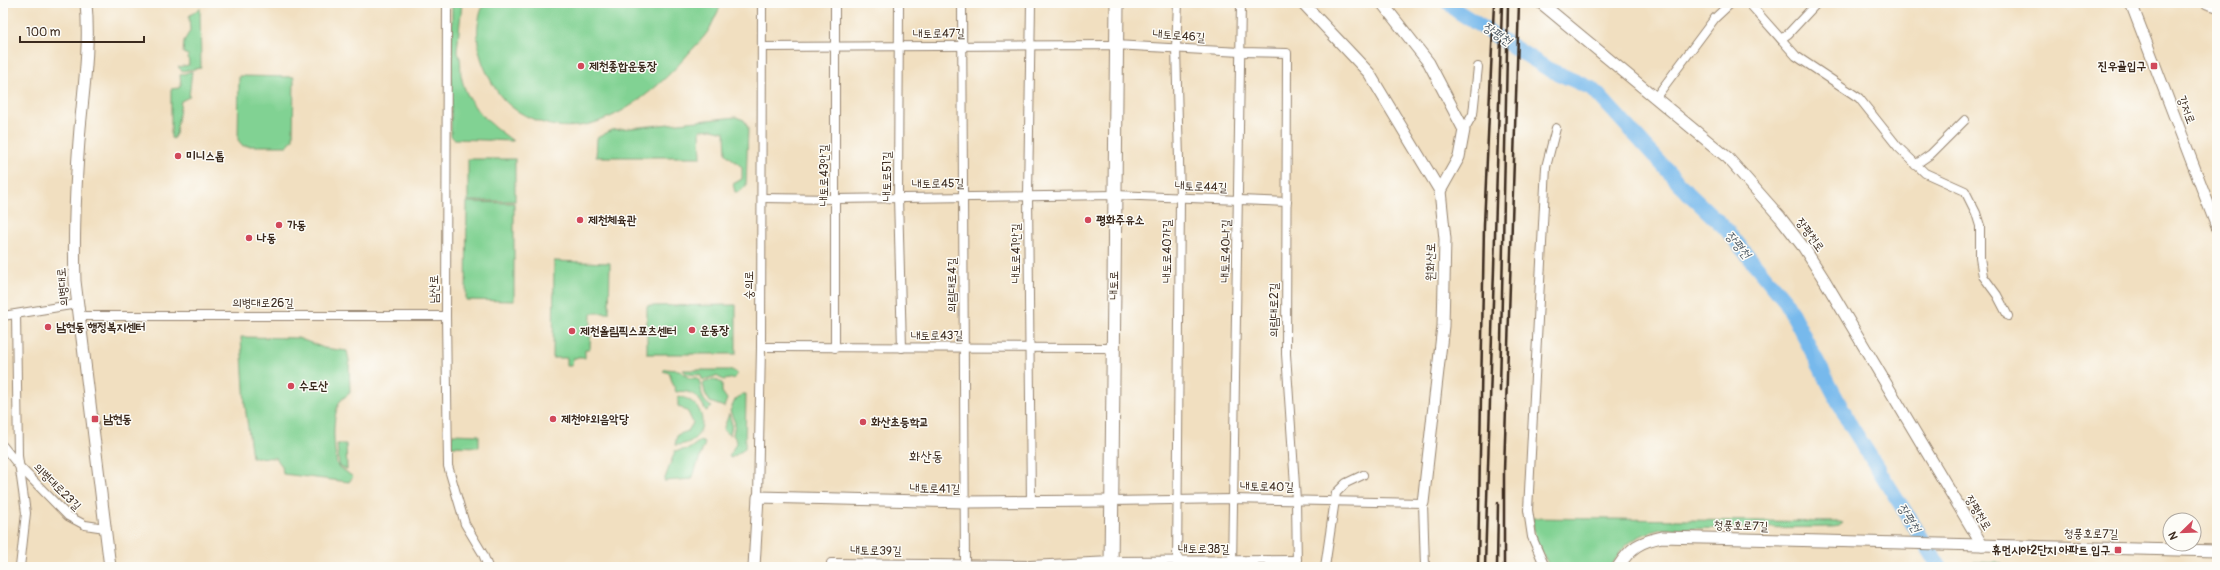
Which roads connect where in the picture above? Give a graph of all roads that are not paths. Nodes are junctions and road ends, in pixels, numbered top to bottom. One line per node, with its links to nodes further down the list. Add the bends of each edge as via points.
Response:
1 (86, 3): 47 (street, 의병대로, via 89,31 78,151 74,252)
2 (447, 3): 51 (street, 남산로)
3 (762, 3): 24 (street, 숭의로)
4 (835, 3): 25 (street, 내토로43안길)
5 (899, 3): 26 (street, 내토로51길)
6 (962, 3): 23 (street, 의림대로4길)
7 (1031, 3): 21 (street, 내토로41안길)
8 (1117, 3): 22 (main road, 내토로)
9 (1178, 3): 27 (street, 내토로40가길)
10 (1241, 3): 28 (street, 내토로40나길)
11 (1303, 3): 36 (street, 원화산로, via 1369,73)
12 (1382, 3): 34 (street, via 1429,63)
13 (1541, 3): 31 (street, 장평천로)
14 (1731, 3): 31 (street, via 1715,18)
15 (1748, 3): 20 (street)
16 (1817, 3): 20 (street)
17 (2131, 3): 46 (street, 강저로)
18 (2207, 3): 19 (street)
19 (2217, 6)
20 (1782, 39): 35 (street, via 1796,56 1859,98)
21 (1031, 45): 22 (street, 내토로47길); 23 (street, 내토로47길); 37 (street, 내토로41안길)
22 (1116, 45): 27 (street, 내토로46길); 38 (main road, 내토로)
23 (963, 46): 26 (street, 내토로47길); 39 (street, 의림대로4길)
24 (762, 47): 25 (street, 내토로47길); 41 (street, 숭의로)
25 (835, 47): 26 (street, 내토로47길); 43 (street, 내토로43안길)
26 (899, 47): 40 (street, 내토로51길)
27 (1176, 48): 28 (street, 내토로46길); 42 (street, 내토로40가길)
28 (1240, 52): 29 (street, 내토로46길); 44 (street, 내토로40나길)
29 (1287, 53): 45 (street, 의림대로2길)
30 (1478, 66): 34 (street, via 1473,114)
31 (1656, 97): 72 (street, 장평천로, via 1728,158 1804,248)
32 (1965, 120): 35 (street, via 1932,154)
33 (1556, 128): 88 (street, via 1546,167 1528,510 1532,537)
34 (1464, 130): 36 (street, via 1459,157)
35 (1915, 165): 52 (street, via 1925,173 1961,188 1969,197 1980,226 1983,276)
36 (1440, 191): 70 (street, 원화산로, via 1445,239 1443,326)
37 (1028, 195): 38 (street, 내토로45길); 39 (street, 내토로45길); 53 (street, 내토로41안길)
38 (1115, 195): 42 (street, 내토로44길); 58 (main road, 내토로)
39 (964, 196): 40 (street, 내토로45길); 55 (street, 의림대로4길)
40 (898, 197): 43 (street, 내토로45길); 57 (street, 내토로51길)
41 (762, 198): 43 (street, 내토로45길); 54 (street, 숭의로)
42 (1180, 198): 44 (street, 내토로44길); 64 (street, 내토로40가길)
43 (836, 199): 56 (street, 내토로43안길)
44 (1238, 200): 45 (street, 내토로44길); 63 (street, 내토로40나길)
45 (1287, 202): 65 (street, 의림대로2길, via 1286,354)
46 (2217, 227)
47 (77, 304): 48 (street); 50 (street, 의병대로)
48 (16, 314): 49 (street); 60 (street)
49 (3, 316)
50 (80, 316): 51 (street, 의병대로26길); 71 (street, 의병대로)
51 (446, 316): 84 (street, 남산로, via 448,466 465,524)
52 (2008, 316)
53 (1029, 346): 55 (street, 내토로43길); 58 (street, 내토로43길); 69 (street, 내토로41안길)
54 (761, 347): 56 (street, 내토로43길); 62 (street, 숭의로)
55 (964, 347): 57 (street, 내토로43길); 68 (street, 의림대로4길)
56 (835, 348): 57 (street, 내토로43길)
57 (902, 348)
58 (1113, 348): 66 (main road, 내토로)
59 (3, 446): 60 (street, 의병대로23길)
60 (19, 466): 71 (street, 의병대로23길, via 74,521 90,527); 82 (street, via 26,513)
61 (1363, 474): 67 (street, via 1339,488)
62 (758, 497): 68 (street, 내토로41길); 85 (street, 숭의로)
63 (1233, 499): 64 (street, 내토로40길); 65 (street, 내토로40길); 77 (street, 내토로40나길)
64 (1177, 500): 66 (street, 내토로40길); 76 (street, 내토로40가길)
65 (1296, 500): 67 (street, 내토로40길); 78 (street, 의림대로2길)
66 (1111, 501): 69 (street, 내토로41길); 75 (main road, 내토로)
67 (1334, 501): 70 (street, 내토로40길); 86 (street)
68 (965, 502): 69 (street, 내토로41길); 80 (street, 의림대로4길)
69 (1031, 503)
70 (1423, 503): 87 (street, 원화산로)
71 (105, 528): 83 (street, 의병대로)
72 (1982, 545): 73 (street, 청풍호로7길); 89 (street, 청풍호로7길, via 1662,538 1636,545)
73 (2217, 551)
74 (831, 563): 79 (street, 내토로39길)
75 (1111, 564): 76 (street, 내토로38길); 81 (street, 내토로39길)
76 (1177, 564): 77 (street, 내토로38길)
77 (1232, 564): 78 (street, 내토로38길)
78 (1297, 564)
79 (899, 565): 80 (street, 내토로39길)
80 (965, 566): 81 (street, 내토로39길)
81 (1030, 566)
82 (20, 567)
83 (110, 567)
84 (488, 567)
85 (754, 567)
86 (1325, 567)
87 (1425, 567)
88 (1545, 567)
89 (1618, 567)

